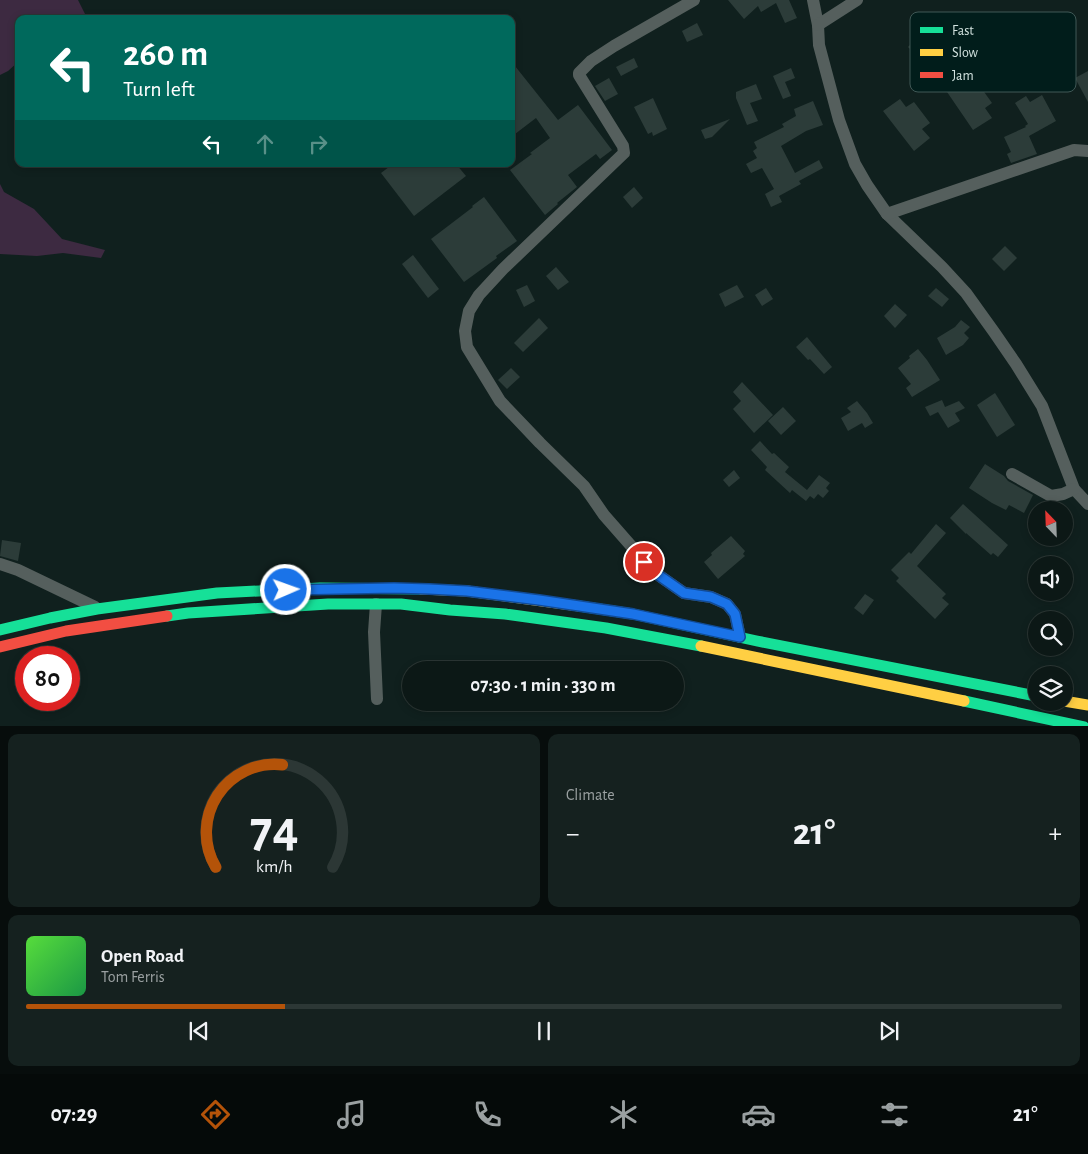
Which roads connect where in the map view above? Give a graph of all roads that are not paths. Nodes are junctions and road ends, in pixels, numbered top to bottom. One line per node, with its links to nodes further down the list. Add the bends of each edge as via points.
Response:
1 (694, 0): 14 (street, via 614,46 579,73 623,146 624,153 479,294 469,311 465,331 467,347 500,401 584,486 626,542 654,572 684,593 711,597 727,604 735,614)
2 (813, 0): 4 (street)
3 (857, 0): 4 (street)
4 (818, 25): 6 (street, via 819,45 839,120 855,164)
5 (1088, 151): 6 (street, via 1074,150)
6 (887, 214): 8 (street, via 966,294 1005,348 1042,406)
7 (1012, 474): 8 (street, via 1051,496)
8 (1074, 489): 9 (street)
9 (1088, 504)
10 (0, 564): 12 (street)
11 (376, 604): 15 (highway, via 188,613 66,631); 17 (street); 20 (highway, via 505,614 606,628)
12 (97, 608): 13 (highway); 14 (highway, via 243,592 320,588 429,589 467,591 633,614)
13 (0, 630)
14 (740, 637): 16 (highway)
15 (0, 647)
16 (1028, 694)
17 (377, 700)
18 (1073, 702): 19 (highway)
19 (1088, 705)
20 (1084, 726)

